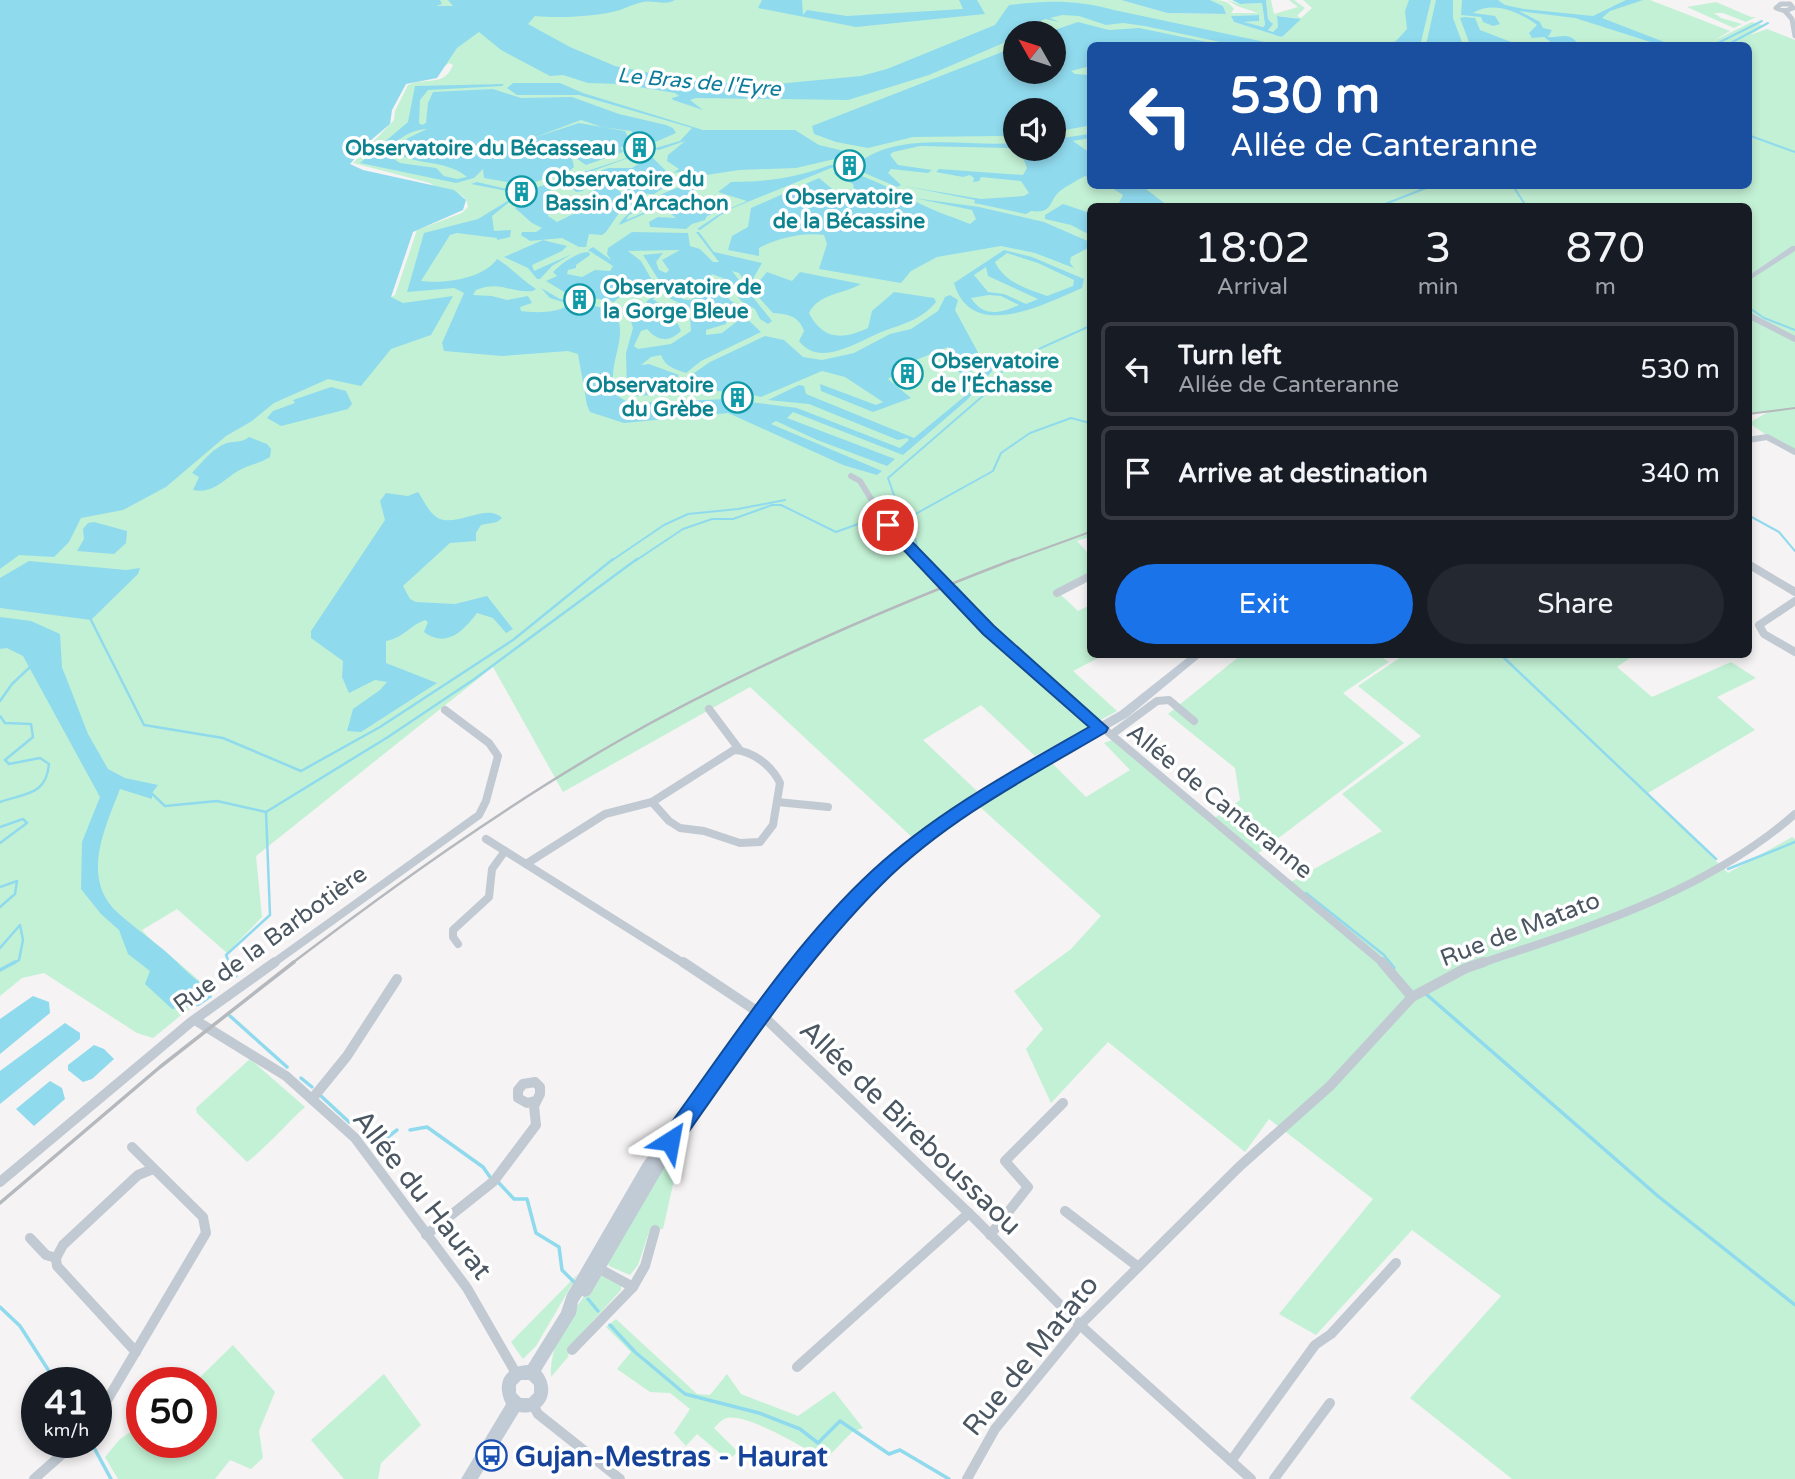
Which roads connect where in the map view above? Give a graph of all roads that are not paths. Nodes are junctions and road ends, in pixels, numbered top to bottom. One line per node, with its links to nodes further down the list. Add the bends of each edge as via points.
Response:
1 (1789, 16): 2 (street)
2 (1795, 36)
3 (1795, 247): 4 (main road)
4 (1752, 276)
5 (1752, 317): 6 (street)
6 (1795, 339)
7 (1752, 438): 8 (street, via 1776,439)
8 (1795, 452)
9 (851, 476): 21 (street, Allée de Canteranne, via 860,481 881,517 989,630)
10 (1752, 566): 12 (street)
11 (1087, 578): 13 (street)
12 (1795, 592)
13 (1057, 593)
14 (1795, 601): 15 (street, via 1759,625 1764,634)
15 (1795, 652)
16 (1195, 658): 17 (main road)
17 (1153, 698): 20 (street, via 1169,700); 21 (main road); 22 (street)
18 (709, 709): 23 (street)
19 (445, 710): 35 (street, Rue de la Barbotière, via 489,743 498,756 479,815)
20 (1194, 721)
21 (1101, 728): 33 (street, Allée de Canteranne, via 1379,958); 34 (main road, via 1008,780 890,866 825,931)
22 (1115, 732)
23 (739, 749): 24 (street); 25 (street, via 776,775 780,786)
24 (652, 802): 25 (street, via 680,828 755,843 772,831); 30 (street, via 605,814)
25 (777, 802): 26 (street)
26 (828, 807)
27 (1795, 814): 33 (street, Rue de Matato, via 1764,841 1684,887 1600,923 1466,968)
28 (486, 839): 29 (street, Allée de Bireboussaou)
29 (505, 851): 30 (street, Allée de Bireboussaou); 31 (street, via 492,869 489,897 453,930)
30 (526, 864): 34 (street, Allée de Bireboussaou)
31 (458, 944)
32 (397, 979): 36 (street, via 334,1077)
33 (1412, 997): 50 (street, Rue de Matato, via 1330,1086)
34 (761, 1014): 43 (street, Allée de Bireboussaou); 51 (main road, via 670,1141 660,1166)
35 (195, 1020): 36 (street, Allée du Haurat, via 259,1058); 41 (street, Rue de la Barbotière)
36 (312, 1099): 45 (street, Allée du Haurat, via 359,1144)
37 (535, 1101): 45 (street, via 536,1125 494,1181)
38 (1063, 1103): 46 (street, via 1005,1161 1028,1187)
39 (132, 1147): 40 (street)
40 (153, 1169): 48 (street, via 138,1175 63,1245); 55 (street, via 203,1217 206,1233)
41 (0, 1182)
42 (1065, 1211): 50 (street, Rue de Matato)
43 (969, 1213): 46 (street, Allée de Bireboussaou); 56 (street)
44 (655, 1230): 52 (street, via 645,1266)
45 (425, 1235): 57 (street, Allée du Haurat)
46 (990, 1235): 53 (street, Allée de Bireboussaou)
47 (30, 1238): 48 (street, via 46,1255)
48 (56, 1258): 55 (street, via 57,1266)
49 (1396, 1263): 63 (street, via 1331,1334 1315,1345)
50 (1137, 1266): 53 (street, Rue de Matato)
51 (595, 1267): 52 (street); 57 (main road)
52 (633, 1287): 54 (street)
53 (1080, 1325): 63 (street, Allée de Bireboussaou); 67 (street, Rue de Matato, via 995,1429)
54 (572, 1350)
55 (136, 1352): 58 (street)
56 (797, 1367)
57 (525, 1373): 59 (main road, via 539,1378 541,1388); 61 (main road, via 509,1390)
58 (112, 1392)
59 (532, 1402): 61 (main road); 66 (street, via 538,1414)
60 (1330, 1403): 69 (street)
61 (514, 1404): 65 (main road)
62 (58, 1458): 64 (street)
63 (1231, 1461): 68 (street, Allée de Bireboussaou)
64 (34, 1479)
65 (469, 1479)
66 (620, 1479)
67 (967, 1479)
68 (1251, 1479)
69 (1274, 1479)

